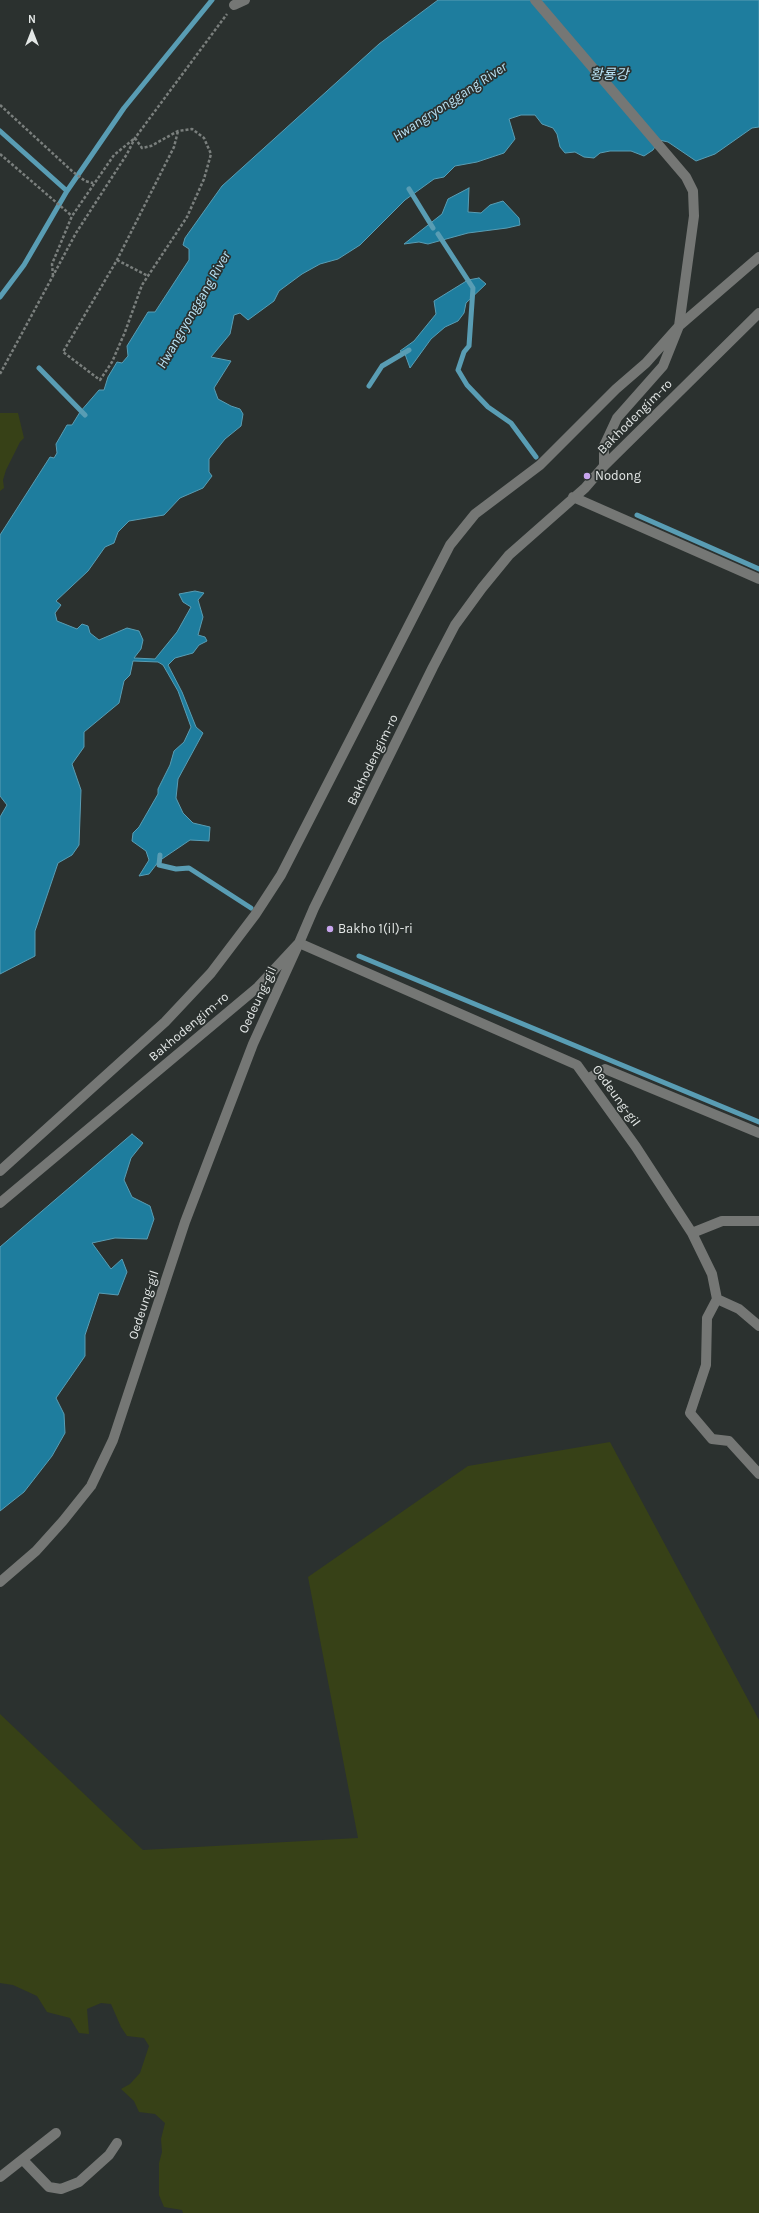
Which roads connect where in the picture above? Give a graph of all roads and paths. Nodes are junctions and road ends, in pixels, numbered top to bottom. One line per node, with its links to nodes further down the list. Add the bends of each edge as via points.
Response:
1 (245, 0): 3 (street)
2 (535, 0): 15 (street, via 686,177 693,191 694,216)
3 (234, 5): 6 (path)
4 (0, 105): 8 (path, via 72,170)
5 (178, 131): 6 (path, via 151,146 142,148); 11 (path, via 174,147); 13 (path, via 192,130 204,138 211,154 204,179 187,217)
6 (135, 138): 8 (path, via 114,155); 12 (path, via 76,233)
7 (0, 154): 9 (path)
8 (93, 184): 9 (path)
9 (72, 216): 12 (path, via 52,264)
10 (759, 257): 15 (street)
11 (117, 260): 13 (path); 13 (path, via 63,352 100,380 112,362 142,285)
12 (53, 276): 16 (path)
13 (148, 276)
14 (759, 314): 17 (street, Bakhodengim-ro)
15 (679, 326): 17 (street, via 663,366 617,418 604,446); 23 (street, via 646,363 616,389 540,465 470,520 450,545 282,875 255,915 211,973 165,1022)
16 (0, 374)
17 (604, 466): 18 (street, Bakhodengim-ro)
18 (573, 497): 19 (street); 20 (street, Bakhodengim-ro, via 509,555 455,625 335,865)
19 (759, 580)
20 (299, 943): 21 (street, Oedeung-gil, via 577,1065); 24 (street, Bakhodengim-ro, via 258,987); 30 (street, Oedeung-gil, via 252,1044 185,1222 113,1440 91,1486 36,1551)
21 (587, 1079): 22 (street, via 605,1069); 26 (street, Oedeung-gil, via 636,1147)
22 (759, 1133)
23 (0, 1171)
24 (0, 1203)
25 (759, 1221): 26 (street, via 722,1221)
26 (692, 1233): 27 (street, Oedeung-gil, via 712,1274)
27 (717, 1299): 28 (street, via 739,1309); 29 (street, via 707,1318 706,1365 690,1414 712,1439 729,1441)
28 (759, 1326)
29 (759, 1474)
30 (0, 1582)
31 (56, 2133): 33 (street)
32 (118, 2143): 33 (street, via 109,2155 79,2182 61,2189 49,2187)
33 (23, 2160): 34 (street)
34 (0, 2177)

